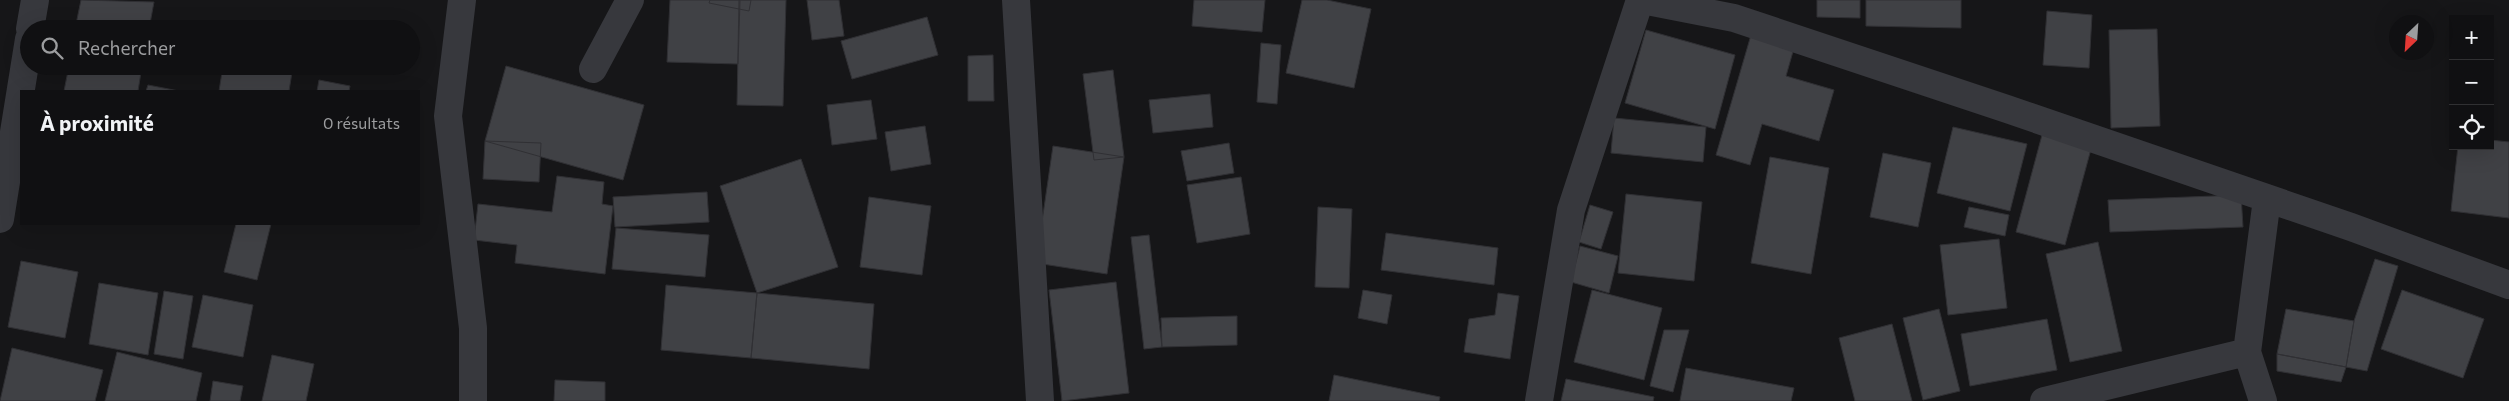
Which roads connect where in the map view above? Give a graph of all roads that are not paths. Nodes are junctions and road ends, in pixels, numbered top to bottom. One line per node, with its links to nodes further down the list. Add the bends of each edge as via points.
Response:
1 (35, 0): 6 (street)
2 (462, 0): 14 (street, via 448,116 472,328)
3 (630, 0): 7 (street)
4 (1016, 0): 15 (street)
5 (1641, 0): 10 (street, via 1734,18); 16 (street, via 1571,210)
6 (32, 20)
7 (593, 69)
8 (22, 75): 9 (street)
9 (4, 160): 11 (street)
10 (2267, 199): 12 (street); 13 (street)
11 (0, 219)
12 (2509, 285)
13 (2247, 352): 17 (street); 18 (street)
14 (473, 401)
15 (1040, 401)
16 (1539, 401)
17 (2044, 401)
18 (2263, 401)

